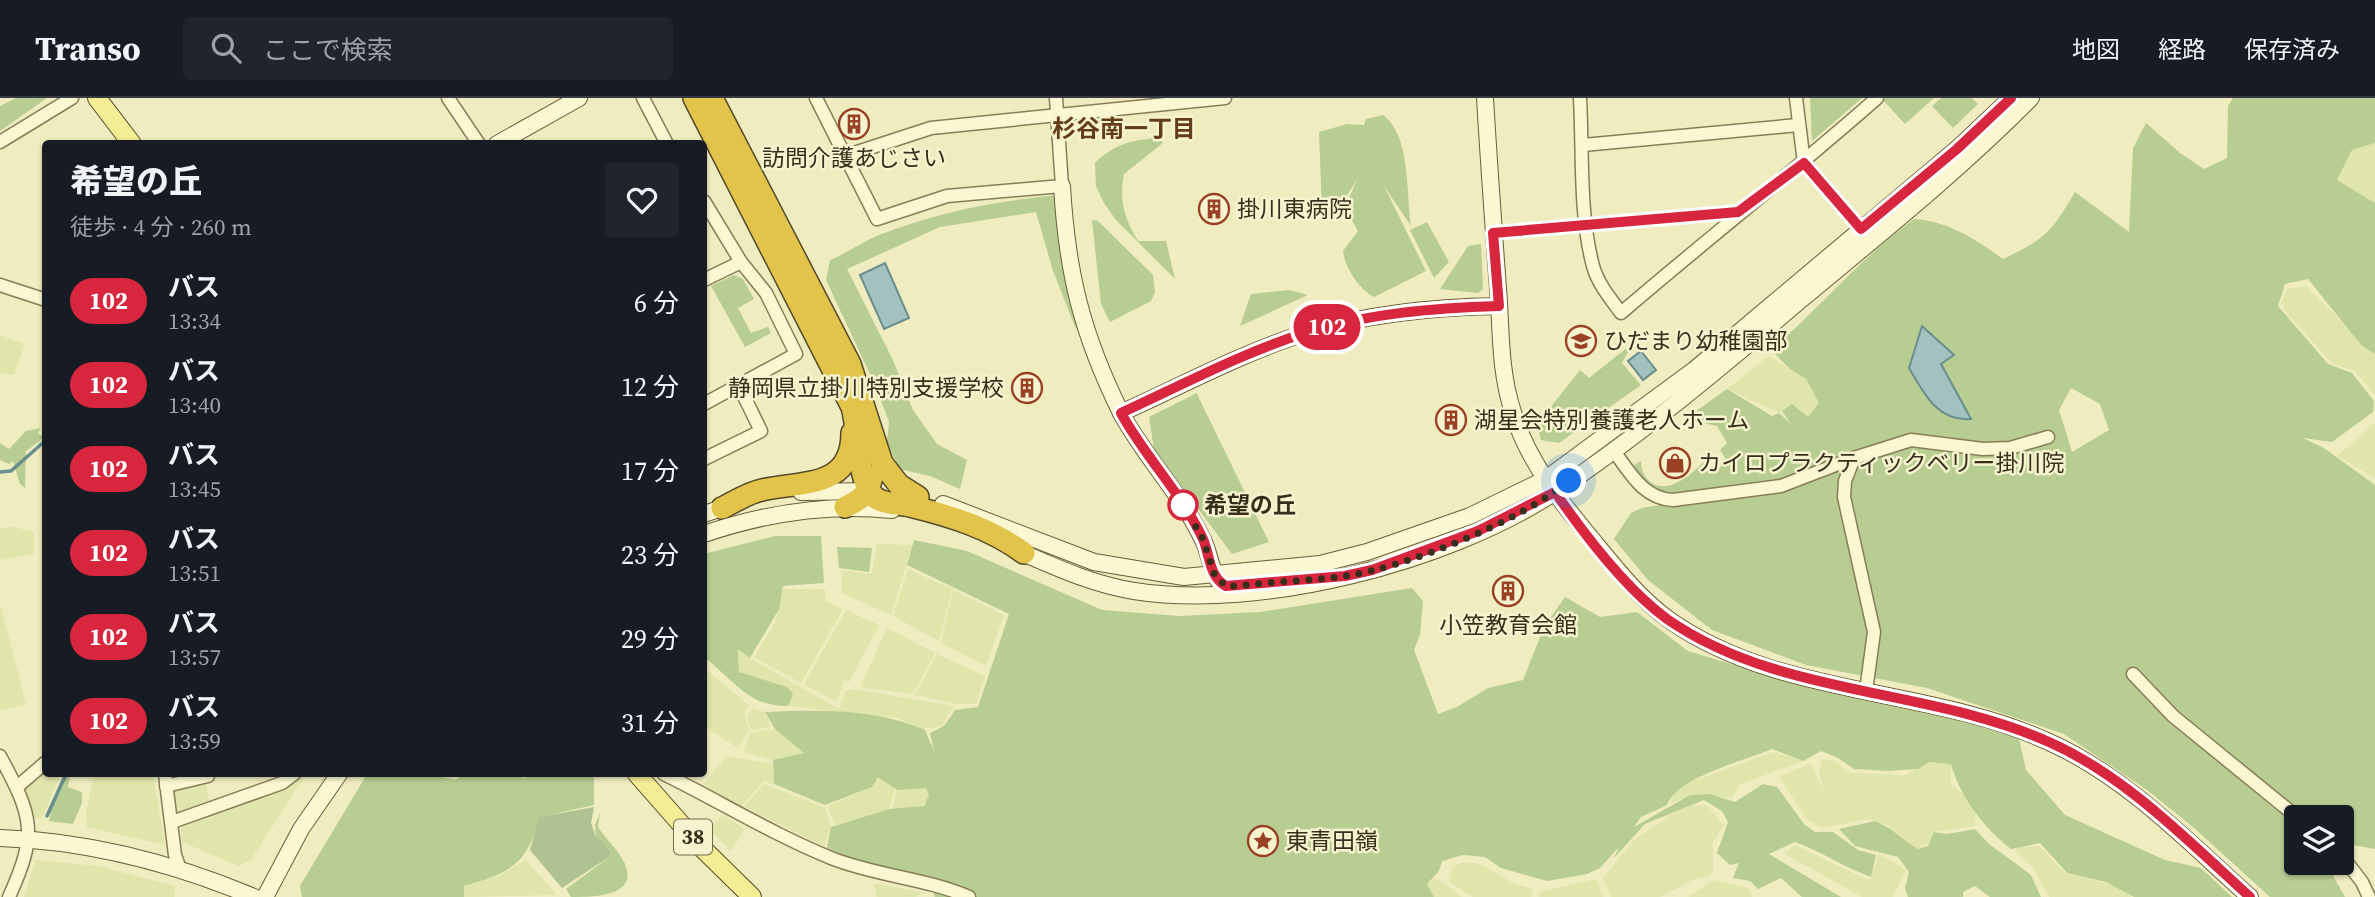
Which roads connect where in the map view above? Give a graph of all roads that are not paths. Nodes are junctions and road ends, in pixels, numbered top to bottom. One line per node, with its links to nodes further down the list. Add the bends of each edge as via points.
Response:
1 (72, 98): 24 (street)
2 (97, 98): 20 (main road)
3 (448, 98): 21 (street)
4 (579, 98): 22 (street)
5 (643, 98): 23 (street)
6 (694, 98): 39 (highway)
7 (712, 98): 43 (highway, via 850,365)
8 (816, 98): 26 (street)
9 (1056, 98): 18 (street)
10 (1225, 98): 17 (street)
11 (1485, 98): 33 (street)
12 (1580, 98): 25 (street)
13 (1796, 98): 19 (street)
14 (1877, 98): 27 (street)
15 (2011, 98): 32 (street)
16 (2031, 98): 45 (street, via 1941,182 1689,395)
17 (1132, 102): 18 (street)
18 (1059, 115): 26 (street, via 932,128); 28 (street)
19 (1798, 125): 25 (street); 27 (street)
20 (129, 140)
21 (476, 140)
22 (504, 140)
23 (665, 140)
24 (0, 142)
25 (1583, 145): 31 (street)
26 (845, 156): 28 (street, via 877,219 947,196)
27 (1804, 163): 30 (street); 32 (street)
28 (1062, 186): 42 (street, via 1073,288 1087,335)
29 (707, 206): 34 (street)
30 (1738, 212): 31 (street); 31 (street, via 1621,313 1593,268)
31 (1586, 223): 33 (street)
32 (1861, 229): 48 (street)
33 (1493, 233): 38 (street)
34 (741, 262): 35 (street); 40 (street, via 766,293 796,354)
35 (707, 279)
36 (0, 285): 37 (street)
37 (42, 299)
38 (1499, 306): 42 (street, via 1431,307 1308,332); 48 (street, via 1499,340 1511,405)
39 (836, 376): 49 (highway, via 857,424); 52 (highway, via 852,429 852,446 841,469 818,481 759,491)
40 (739, 386): 41 (street); 46 (street, via 761,431)
41 (707, 402)
42 (1121, 413): 55 (street, via 1203,539)
43 (870, 423): 49 (highway); 50 (highway, via 887,471)
44 (2048, 437): 47 (street, via 2010,448 1983,449 1912,440)
45 (1614, 452): 47 (street, via 1643,490 1662,500 1780,486); 48 (street)
46 (707, 458)
47 (1854, 458): 59 (street, via 1844,497 1874,632)
48 (1550, 485): 55 (street, via 1367,552 1320,564); 56 (street, via 1478,531 1421,555); 59 (street, via 1637,592 1691,634 1752,661)
49 (869, 491): 50 (street); 51 (highway); 52 (street, via 786,493); 54 (highway, via 883,501 979,527)
50 (918, 497): 55 (street, via 1094,562 1157,574)
51 (845, 507): 53 (street, via 773,514); 54 (street, via 923,515)
52 (713, 511)
53 (707, 533)
54 (1024, 553): 57 (street, via 1099,583)
55 (1215, 576): 56 (street, via 1226,586 1239,586); 57 (street, via 1207,588)
56 (1345, 576): 57 (street, via 1262,591)
57 (1191, 596)
58 (2133, 674): 69 (street, via 2173,716)
59 (1866, 691): 80 (street, via 1968,715 2050,742 2099,769 2141,800)
60 (0, 756): 68 (street)
61 (42, 765): 68 (street)
62 (197, 777): 67 (street)
63 (290, 777): 70 (street)
64 (337, 777): 77 (street, via 301,829)
65 (640, 777): 78 (main road, 38)
66 (670, 777): 79 (street, via 830,858)
67 (165, 780): 70 (street)
68 (17, 787): 72 (street)
69 (2284, 806)
70 (172, 822): 73 (street)
71 (0, 838): 72 (street)
72 (30, 840): 73 (street, via 109,851); 75 (street)
73 (180, 869): 76 (street)
74 (2354, 872): 81 (street)
75 (9, 897)
76 (254, 897)
77 (265, 897)
78 (752, 897)
79 (969, 897)
80 (2250, 897)
81 (2369, 897)

